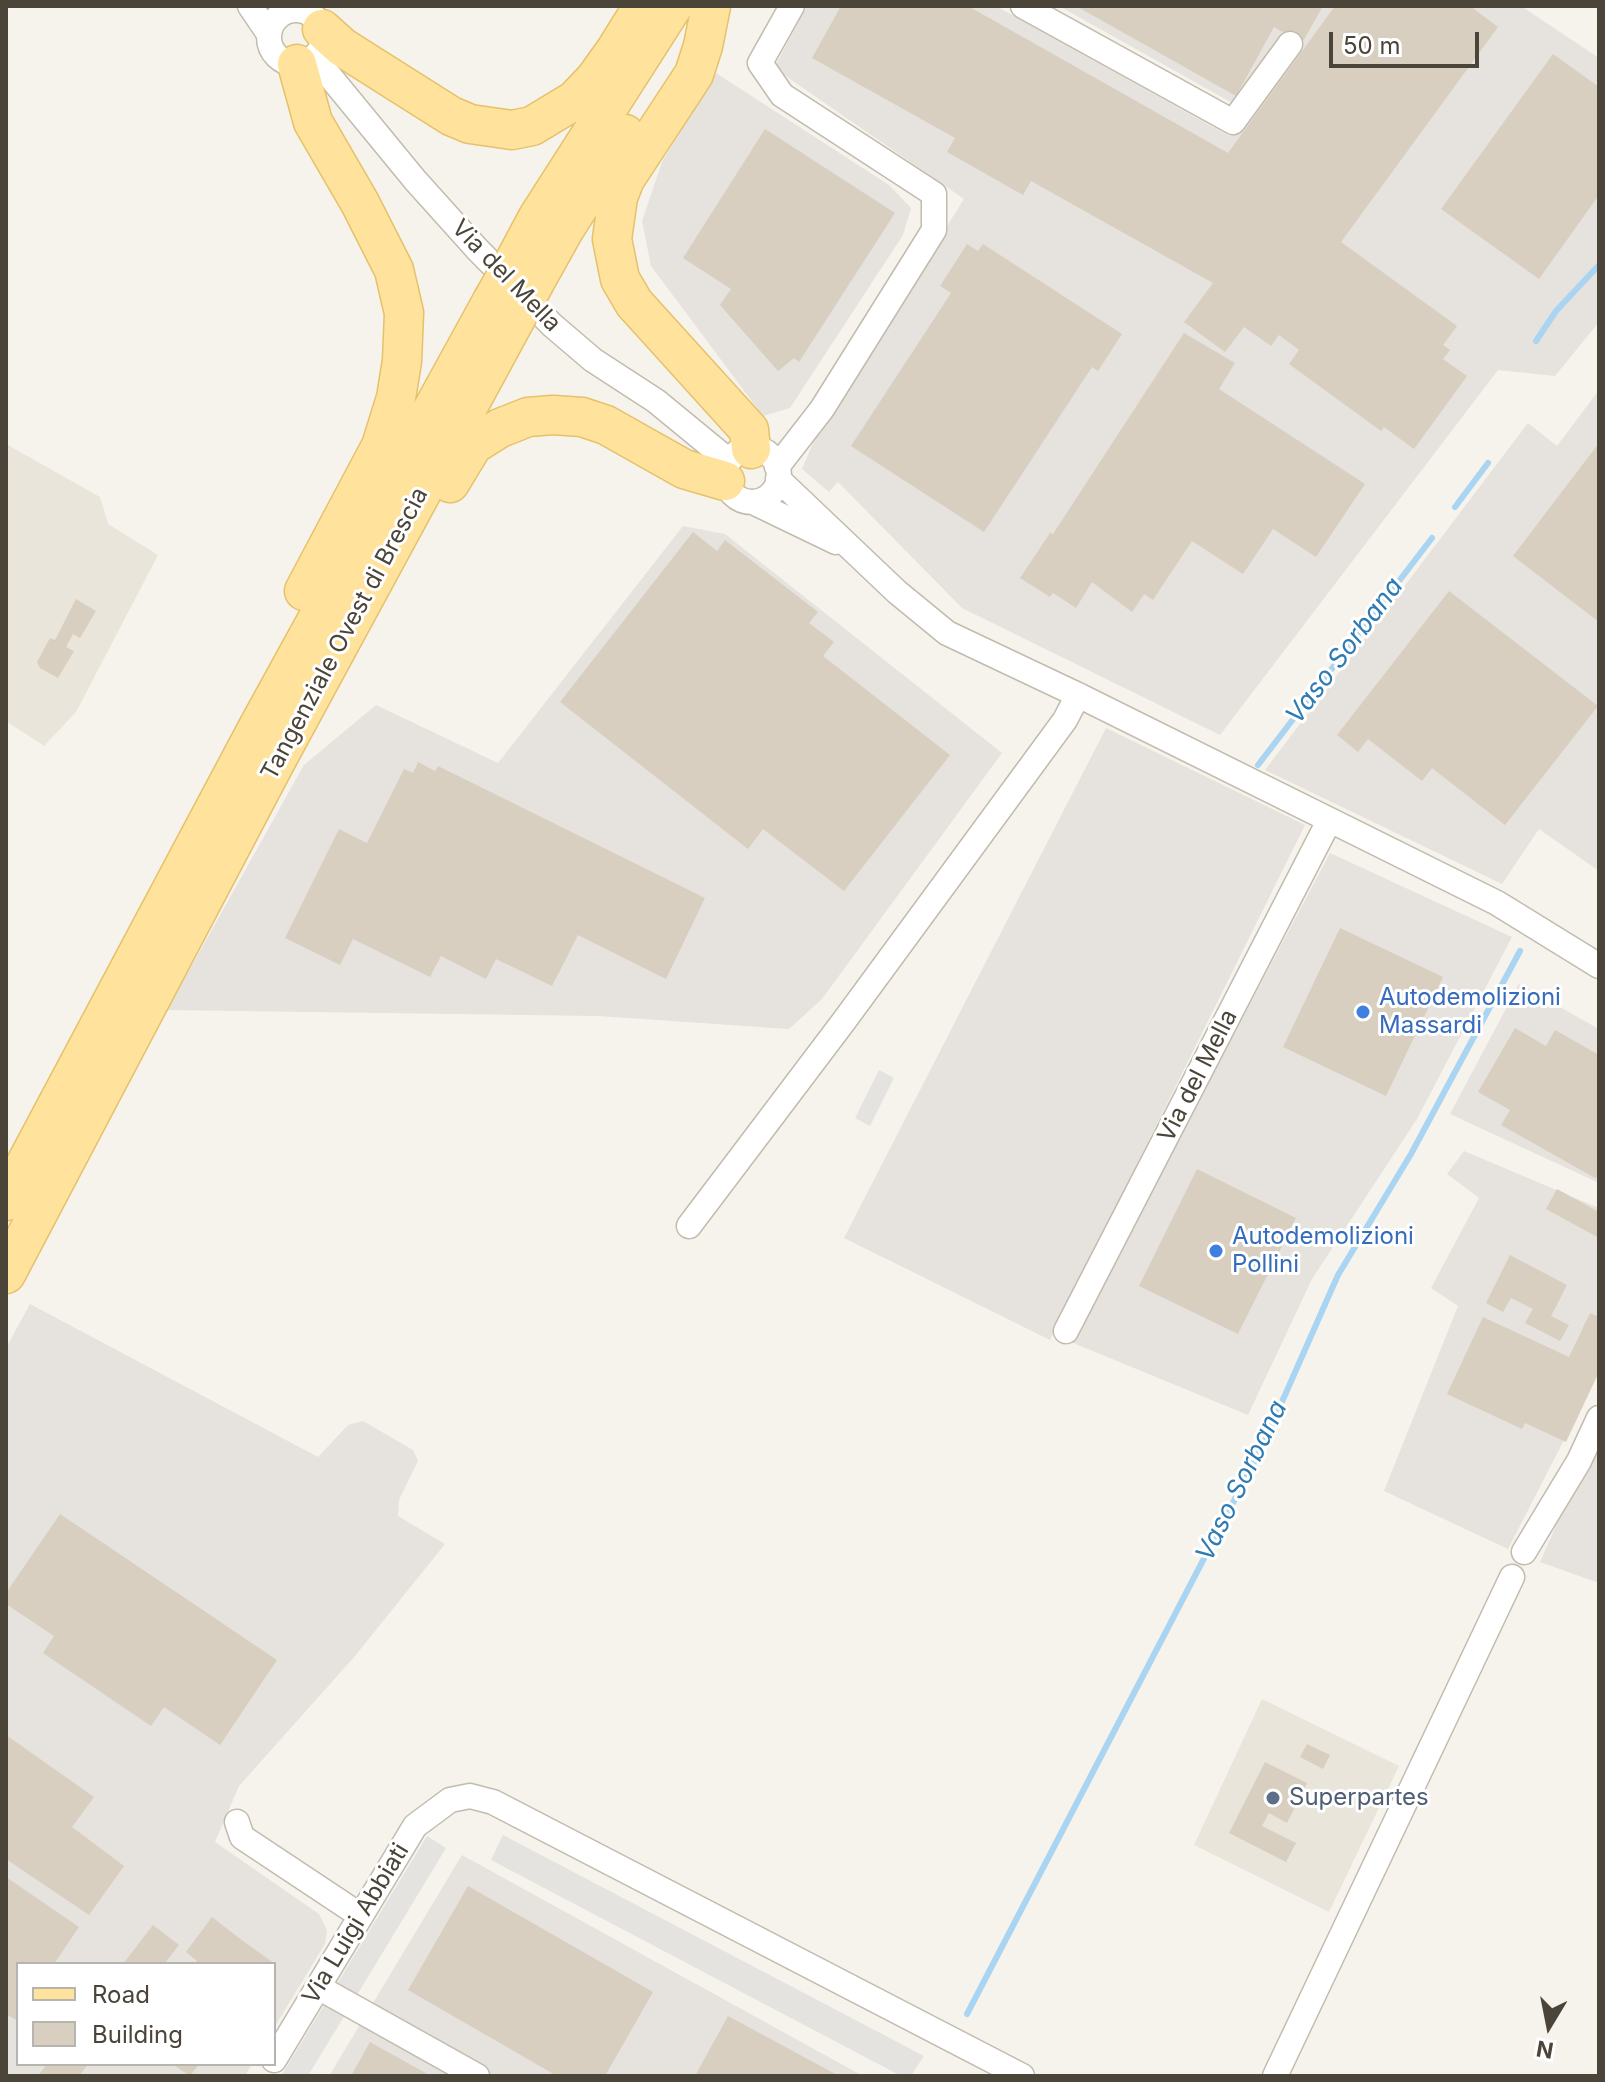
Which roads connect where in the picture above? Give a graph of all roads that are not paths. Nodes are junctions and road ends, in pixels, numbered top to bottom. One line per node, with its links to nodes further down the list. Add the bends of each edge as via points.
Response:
1 (250, 6): 8 (street, Via del Mella)
2 (643, 6): 10 (main road, via 575,100 532,126 512,130 451,116 342,47)
3 (673, 6): 11 (main road, Tangenziale Ovest di Brescia, via 538,217)
4 (709, 6): 11 (main road, Tangenziale Ovest di Brescia, via 564,230); 12 (main road, via 694,74 625,179 612,239 620,279 634,303 749,430)
5 (792, 6): 12 (street, via 760,63 782,95 934,194 934,230 822,409)
6 (1023, 6): 9 (street, via 1233,122)
7 (284, 9): 8 (street, Via del Mella); 10 (street, Via del Mella, via 312,15)
8 (269, 34): 10 (street, Via del Mella, via 279,58)
9 (1290, 44)
10 (311, 50): 12 (street, Via del Mella, via 415,180 552,325 593,360); 15 (main road, via 313,122 394,270 404,313 402,361 381,446 266,662 257,690)
11 (525, 272): 15 (main road, Tangenziale Ovest di Brescia, bridge)
12 (754, 470): 13 (street, Via del Mella); 13 (street, Via del Mella); 15 (main road, via 684,469 582,417 528,417 500,428 473,445 329,709 311,731)
13 (856, 551): 14 (street, Via del Mella, via 947,633)
14 (1078, 695): 16 (street, Via del Mella); 19 (street, via 1065,720)
15 (267, 745): 18 (main road, Tangenziale Ovest di Brescia); 20 (main road, Tangenziale Ovest di Brescia)
16 (1329, 821): 17 (street, Via del Mella, via 1497,903); 21 (street, Via del Mella)
17 (1599, 966)
18 (6, 1201)
19 (689, 1226)
20 (6, 1274)
21 (1066, 1331)
22 (1599, 1418): 23 (street)
23 (1524, 1552)
24 (1512, 1577): 32 (street)
25 (237, 1822): 26 (street, via 242,1837)
26 (361, 1916): 27 (street, Via Luigi Abbiati); 29 (street, Via Luigi Abbiati, via 415,1826 450,1800 470,1796 493,1802)
27 (318, 1987): 28 (street, Via Luigi Abbiati); 30 (street)
28 (276, 2057)
29 (988, 2068): 31 (street)
30 (477, 2076)
31 (1022, 2076)
32 (1275, 2076)

